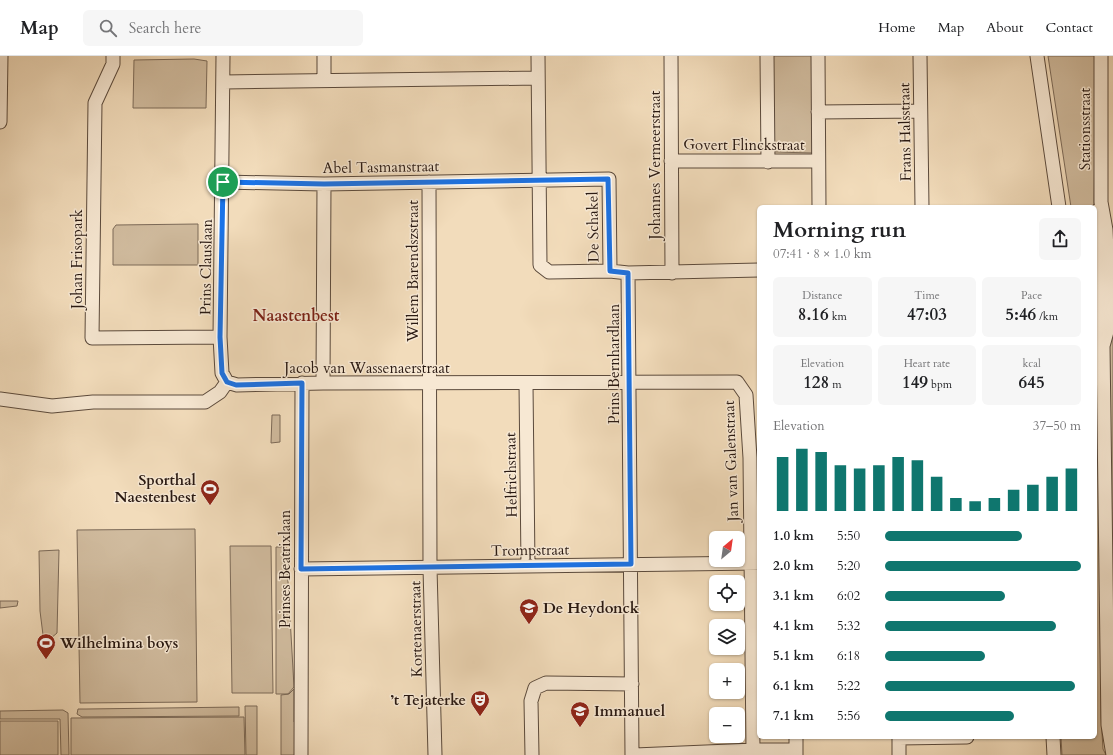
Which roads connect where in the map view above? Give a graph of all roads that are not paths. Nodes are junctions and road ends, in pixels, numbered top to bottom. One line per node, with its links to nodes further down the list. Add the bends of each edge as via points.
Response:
1 (1, 56): 17 (street)
2 (113, 56): 35 (street, Johan Frisopark, via 113,64 95,103 92,338)
3 (224, 56): 14 (street, Prins Clauslaan)
4 (324, 56): 13 (street)
5 (538, 56): 12 (street)
6 (671, 56): 19 (street, Johannes Vermeerstraat)
7 (767, 56): 20 (street)
8 (818, 56): 16 (street)
9 (920, 56): 15 (street, Frans Halsstraat)
10 (1037, 56): 27 (street)
11 (1100, 56): 28 (street, Stationsstraat, via 1101,202)
12 (538, 78): 13 (street); 21 (street)
13 (324, 80): 14 (street)
14 (224, 82): 22 (street, Prins Clauslaan)
15 (920, 111): 16 (street); 26 (street, Frans Halsstraat)
16 (818, 112): 18 (street)
17 (0, 121)
18 (818, 161): 20 (street, Govert Flinckstraat); 25 (street)
19 (671, 162): 20 (street, Govert Flinckstraat); 33 (street, Johannes Vermeerstraat)
20 (768, 162)
21 (539, 180): 23 (street, Abel Tasmanstraat); 31 (street, via 540,265 549,272); 31 (street, De Schakel, via 608,179)
22 (223, 182): 24 (street, Abel Tasmanstraat); 35 (street, Prins Clauslaan)
23 (429, 182): 24 (street, Abel Tasmanstraat); 39 (street, Willem Barendszstraat)
24 (324, 184): 38 (street)
25 (819, 205)
26 (922, 205)
27 (1059, 205)
28 (1097, 224)
29 (1097, 234): 34 (street, Stationsstraat)
30 (757, 270): 33 (street)
31 (610, 271): 32 (street)
32 (628, 273): 33 (street); 40 (street, Prins Bernhardlaan)
33 (672, 273)
34 (1106, 275): 63 (street, Stationsstraat, via 1097,329 1103,346 1108,725)
35 (220, 337): 36 (street, Prins Clauslaan, via 222,373)
36 (227, 382): 37 (street, Jacob van Wassenaerstraat, via 236,385); 43 (street, via 220,392 205,402 94,402 52,406)
37 (302, 383): 38 (street, Jacob van Wassenaerstraat); 49 (street, Prinses Beatrixlaan)
38 (323, 383): 39 (street, Jacob van Wassenaerstraat)
39 (429, 383): 41 (street, Jacob van Wassenaerstraat); 48 (street, Kortenaerstraat)
40 (630, 383): 41 (street, Jacob van Wassenaerstraat); 42 (street, Jacob van Wassenaerstraat, via 725,381 737,382); 46 (street, Prins Bernhardlaan)
41 (526, 384): 47 (street, Helfrichstraat)
42 (742, 387): 44 (street, Jan van Galenstraat, via 746,395)
43 (0, 399)
44 (754, 458): 45 (street, Jan van Galenstraat)
45 (755, 563): 46 (street, Trompstraat); 50 (street, Jan van Galenstraat)
46 (631, 564): 47 (street, Trompstraat); 51 (street, Prins Bernhardlaan)
47 (528, 566): 48 (street, Trompstraat)
48 (430, 568): 49 (street, Trompstraat); 57 (street, Kortenaerstraat)
49 (301, 569): 56 (street, Prinses Beatrixlaan)
50 (755, 669): 55 (street, Jan van Galenstraat)
51 (632, 684): 58 (street, via 546,683 535,688 531,701); 59 (street, Prins Bernhardlaan)
52 (899, 739): 61 (street)
53 (1053, 739): 62 (street)
54 (796, 747): 55 (street)
55 (753, 750): 60 (street)
56 (301, 755)
57 (435, 755)
58 (532, 755)
59 (632, 755)
60 (635, 755)
61 (899, 755)
62 (1054, 755)
63 (1113, 755)

